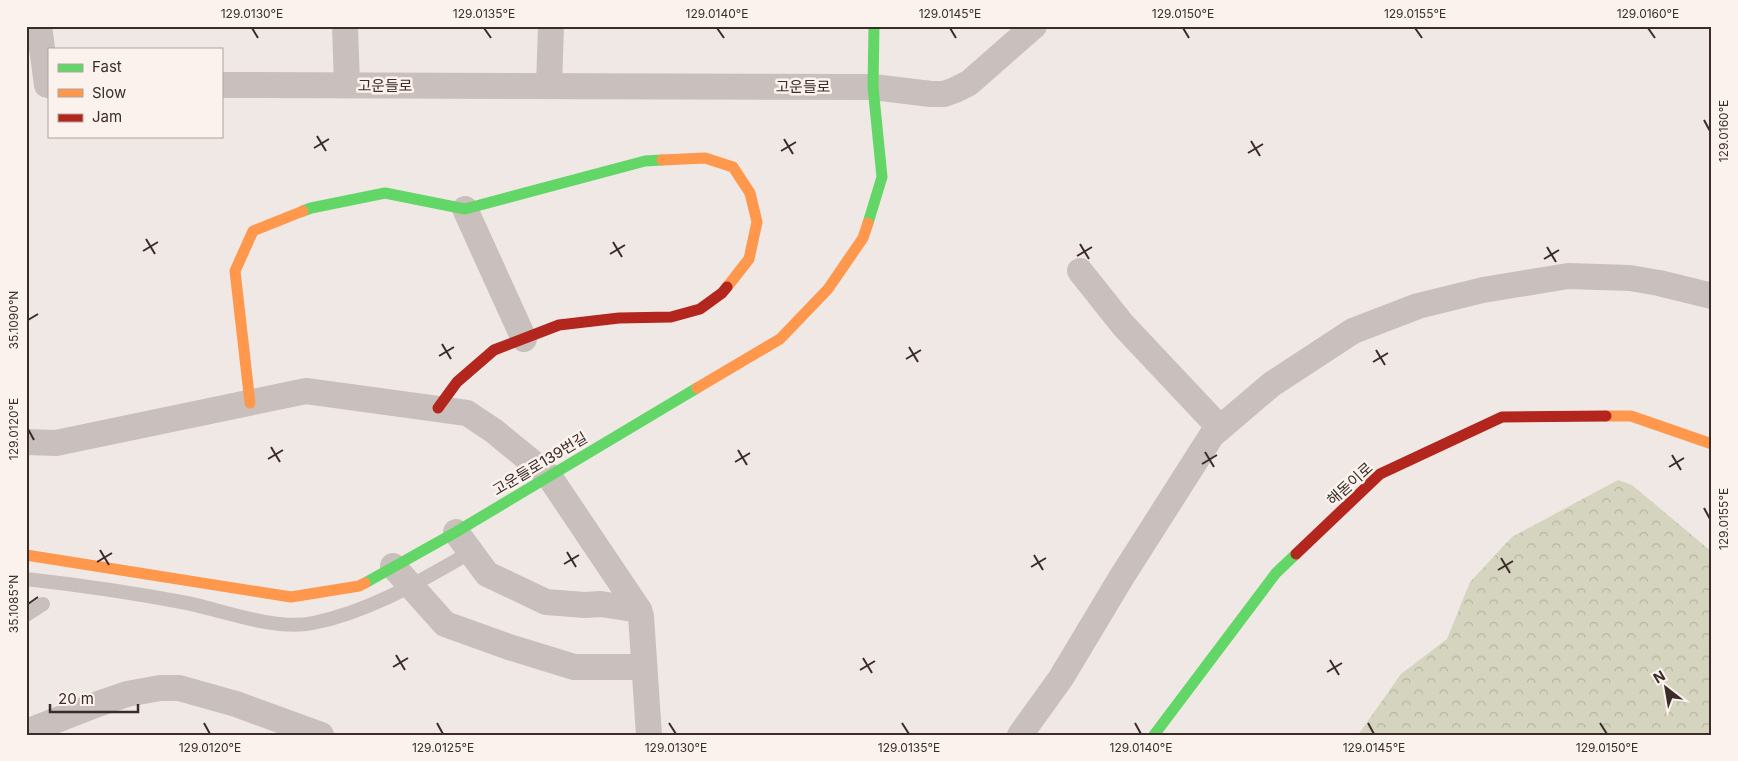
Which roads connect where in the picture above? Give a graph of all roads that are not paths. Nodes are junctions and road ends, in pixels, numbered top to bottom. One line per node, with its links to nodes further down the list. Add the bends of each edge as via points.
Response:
1 (39, 26): 6 (street)
2 (345, 26): 7 (street)
3 (551, 26): 9 (street)
4 (874, 26): 10 (street, 고운들로139번길)
5 (1034, 26): 10 (street, 고운들로, via 969,83 955,90 931,94)
6 (41, 85)
7 (347, 85): 8 (street, 고운들로); 9 (street, 고운들로)
8 (222, 86)
9 (549, 86): 10 (street, 고운들로)
10 (873, 87): 20 (street, 고운들로139번길, via 882,177 863,238 828,289 780,338)
11 (465, 209): 14 (street); 14 (street, via 645,162 706,158 733,167 750,193 757,222 749,259 722,293 700,309 671,317 619,318 559,325); 15 (street, via 385,193 311,208 253,231 235,271)
12 (1080, 271): 17 (street, via 1123,325)
13 (1712, 296): 17 (street, via 1630,278 1568,276 1483,290 1418,306 1353,330 1272,384)
14 (524, 339): 16 (street, via 494,350 457,382)
15 (250, 403): 16 (street, via 306,391); 18 (street, via 56,443)
16 (438, 408): 20 (street, via 467,412)
17 (1220, 428): 33 (street, via 1212,435 1171,498 1061,678)
18 (26, 442)
19 (1712, 444): 34 (street, 해돋이로, via 1631,416 1502,418 1380,474 1276,573)
20 (549, 476): 21 (street, 고운들로139번길); 27 (street)
21 (464, 542): 23 (street, 고운들로139번길); 25 (lane); 27 (street, via 487,574 546,602 601,604)
22 (26, 555): 23 (street, 고운들로139번길, via 291,597 359,586)
23 (393, 566): 25 (street)
24 (26, 579): 25 (lane, via 186,603 290,625 312,624 347,614)
25 (411, 587): 29 (street, via 445,624 509,647 574,667)
26 (43, 604): 28 (lane)
27 (639, 610): 29 (street)
28 (26, 615)
29 (644, 667): 32 (street)
30 (26, 732): 31 (street, via 128,694 179,688 236,704)
31 (321, 735)
32 (649, 735)
33 (1020, 735)
34 (1154, 735)

